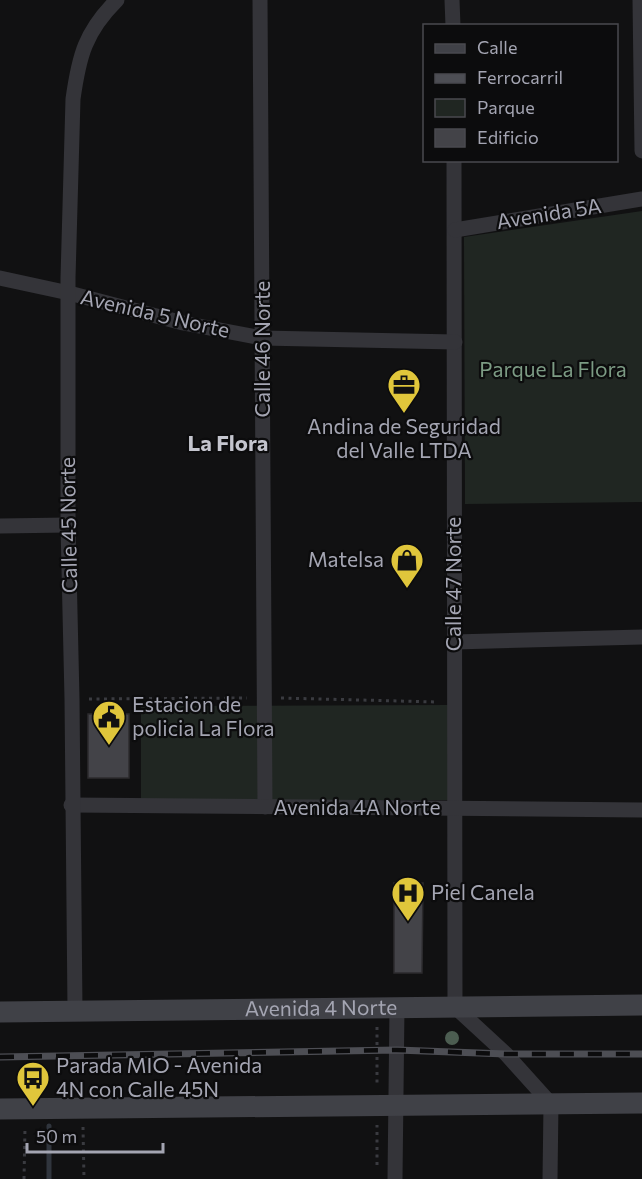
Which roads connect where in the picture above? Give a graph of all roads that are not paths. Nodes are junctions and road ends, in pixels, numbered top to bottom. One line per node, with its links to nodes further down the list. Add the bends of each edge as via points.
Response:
1 (117, 0): 11 (street, Calle 45 Norte, via 86,40 77,71)
2 (260, 0): 12 (street, Calle 46 Norte)
3 (452, 0): 5 (street)
4 (640, 0): 6 (street)
5 (453, 24)
6 (642, 151)
7 (454, 162): 9 (street, Calle 47 Norte)
8 (642, 199): 9 (street, Avenida 5A)
9 (455, 230): 13 (street, Calle 47 Norte)
10 (0, 278): 11 (street, Avenida 5 Norte)
11 (69, 293): 12 (street, Avenida 5 Norte, via 183,323); 14 (street, Calle 45 Norte)
12 (262, 338): 13 (street, Avenida 5 Norte); 19 (street, Calle 46 Norte)
13 (454, 342): 17 (street, Calle 47 Norte)
14 (68, 525): 15 (street); 18 (street, Calle 45 Norte)
15 (0, 526)
16 (642, 637): 17 (street)
17 (454, 642): 20 (street, Calle 47 Norte)
18 (71, 805): 19 (street, Avenida 4A Norte); 25 (street, Calle 45 Norte)
19 (266, 807): 20 (street, Avenida 4A Norte)
20 (455, 808): 21 (street, Avenida 4A Norte); 23 (street, Calle 47 Norte)
21 (642, 810)
22 (642, 1005): 23 (main road, Avenida 4 Norte)
23 (455, 1006): 24 (main road, Avenida 4 Norte); 28 (street)
24 (387, 1007): 25 (main road, Avenida 4 Norte); 29 (street)
25 (75, 1010): 26 (main road, Avenida 4 Norte)
26 (0, 1012)
27 (642, 1103): 28 (main road)
28 (551, 1104): 29 (main road); 32 (street)
29 (396, 1105): 30 (main road); 31 (street)
30 (0, 1108)
31 (395, 1179)
32 (550, 1179)

